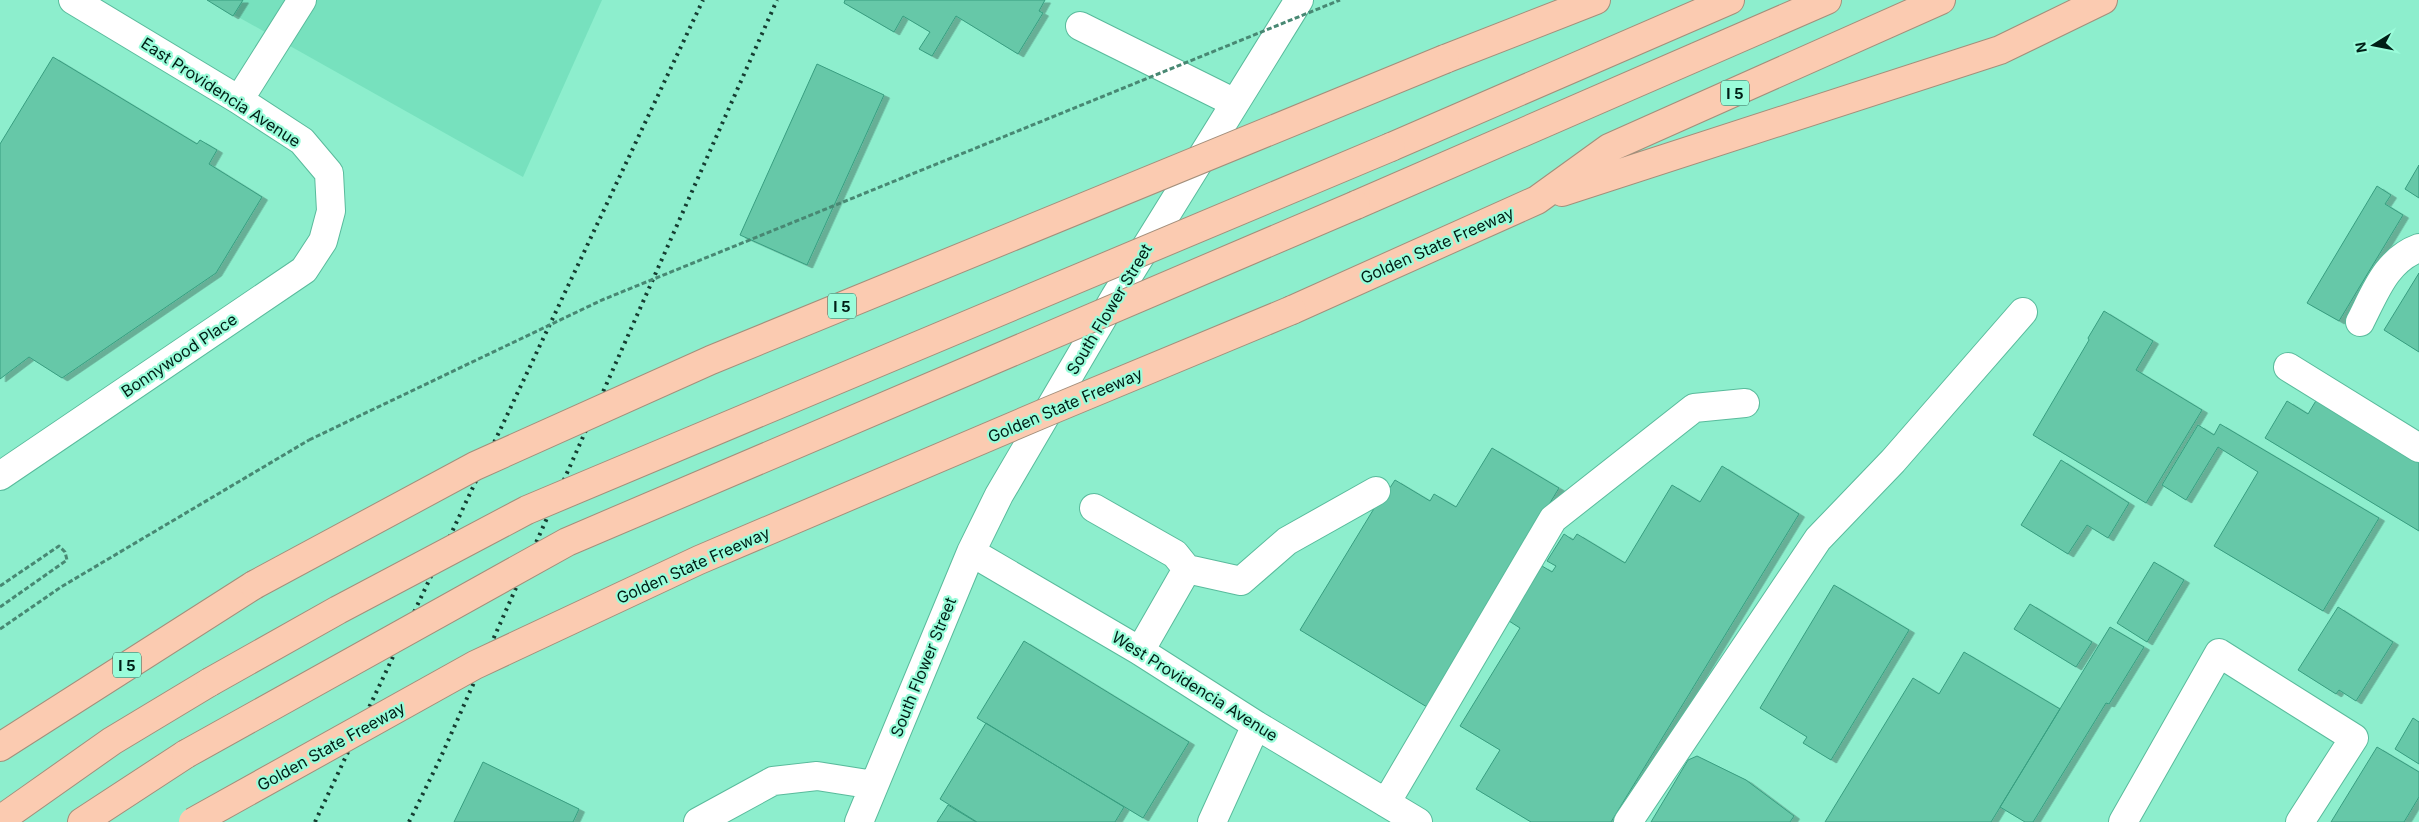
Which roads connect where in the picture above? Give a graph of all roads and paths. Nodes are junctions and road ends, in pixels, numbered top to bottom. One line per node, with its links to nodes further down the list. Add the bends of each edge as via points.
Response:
1 (73, 0): 11 (street, East Providencia Avenue)
2 (302, 0): 11 (street)
3 (1299, 0): 12 (street, South Flower Street)
4 (1340, 0): 28 (path, bridge, via 602,300 309,440 61,587)
5 (1596, 0): 31 (highway, I 5, bridge, via 711,360 476,466 254,585)
6 (1730, 0): 34 (highway, bridge, via 1391,147 527,510 210,682 112,741)
7 (1827, 0): 35 (highway, bridge, via 567,542 186,754)
8 (1941, 0): 13 (highway, Golden State Freeway / I 5, via 1609,148)
9 (2102, 0): 13 (highway, via 2000,50)
10 (1080, 26): 12 (street)
11 (239, 100): 14 (street, East Providencia Avenue, via 302,141 329,173)
12 (1235, 103): 24 (street, South Flower Street, via 1110,305 999,495)
13 (1537, 200): 36 (highway, Golden State Freeway / I 5, bridge, via 1292,310 681,568 475,665)
14 (331, 212): 21 (street, Bonnywood Place, via 323,241 304,270)
15 (2419, 248): 17 (street, via 2398,258 2388,269)
16 (2023, 312): 41 (street, via 1893,461 1818,539)
17 (2360, 322)
18 (2288, 368): 20 (street)
19 (1745, 403): 33 (street, via 1694,408 1554,518)
20 (2419, 448)
21 (0, 476)
22 (1376, 491): 25 (street, via 1287,540 1241,581)
23 (1094, 508): 25 (street, via 1175,554)
24 (970, 552): 29 (street, West Providencia Avenue); 32 (street, South Flower Street)
25 (1187, 569): 29 (street)
26 (0, 586): 27 (path, via 59,546 65,552 67,560)
27 (0, 607)
28 (0, 629)
29 (1140, 651): 30 (street, West Providencia Avenue)
30 (1256, 725): 33 (street, West Providencia Avenue); 39 (street)
31 (0, 747)
32 (874, 785): 37 (street, via 817,776 773,781); 38 (street, South Flower Street)
33 (1386, 804): 40 (street, West Providencia Avenue)
34 (0, 820)
35 (82, 822)
36 (193, 822)
37 (698, 822)
38 (859, 822)
39 (1212, 822)
40 (1418, 822)
41 (1628, 822)
42 (2122, 822): 43 (street, via 2219,653 2354,738)
43 (2300, 822)

